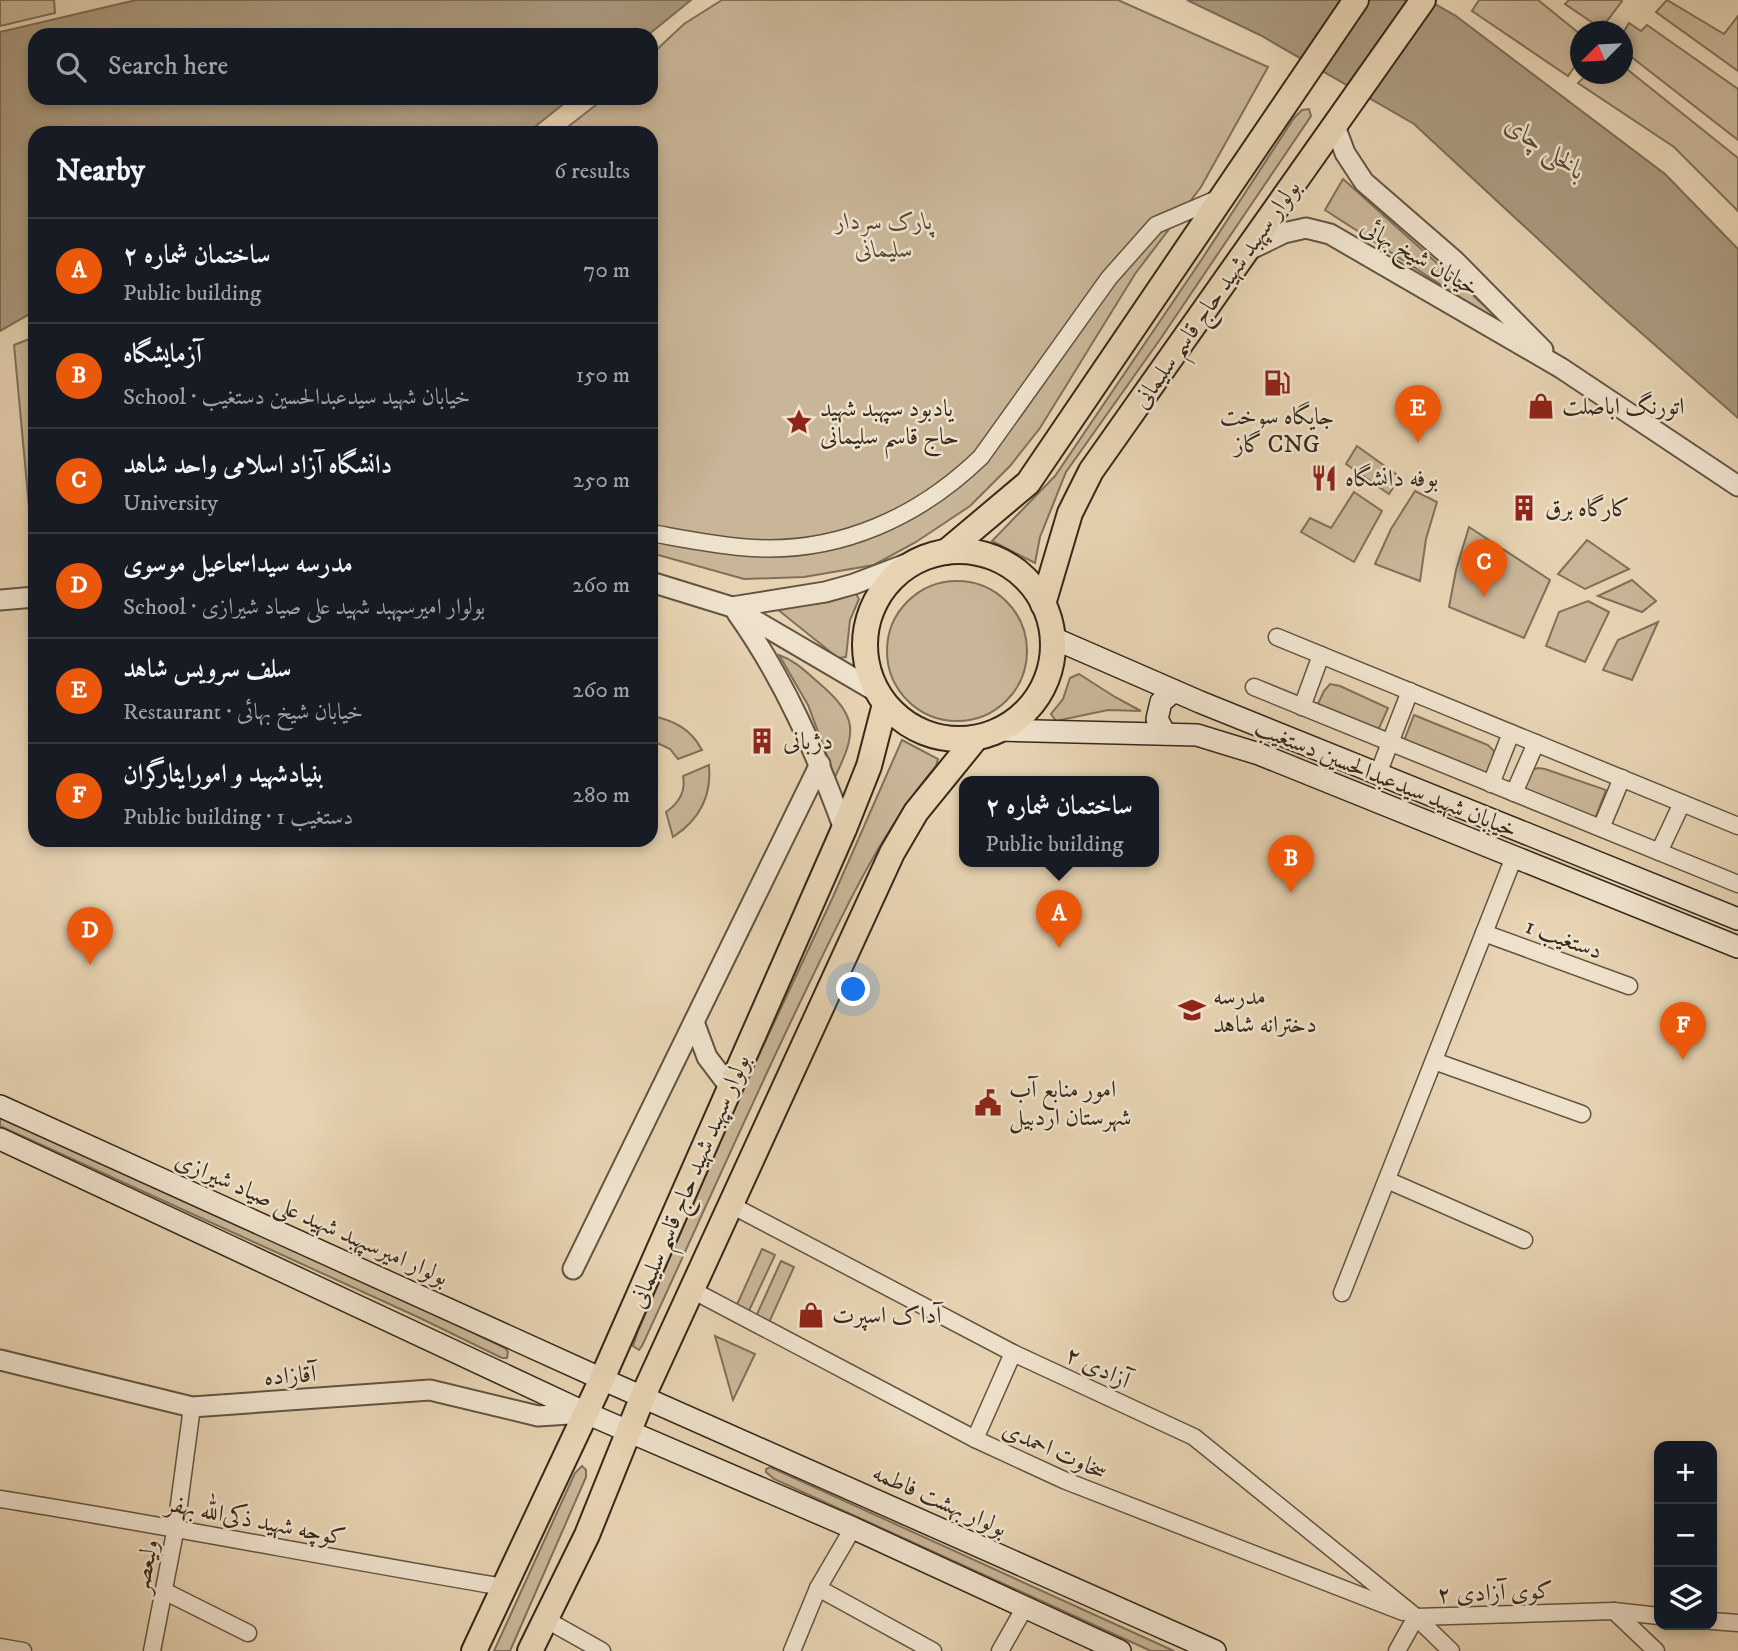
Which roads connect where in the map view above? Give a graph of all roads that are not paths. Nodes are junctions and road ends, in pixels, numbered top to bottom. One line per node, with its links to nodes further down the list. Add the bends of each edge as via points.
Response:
1 (1356, 0): 4 (main road, بولوار سپهبد شهید حاج قاسم سلیمانی)
2 (1423, 0): 3 (main road, بولوار سپهبد شهید حاج قاسم سلیمانی)
3 (1337, 123): 5 (main road, بولوار سپهبد شهید حاج قاسم سلیمانی); 6 (street, خیابان شیخ بهائی, via 1345,153 1364,182 1455,261)
4 (1221, 197): 8 (street, via 1156,225 1109,278 981,457 914,510 863,533 808,546 752,548); 9 (main road, بولوار سپهبد شهید حاج قاسم سلیمانی, via 1028,483)
5 (1247, 251): 6 (street, خیابان شیخ بهائی, via 1306,228 1331,234); 13 (main road, بولوار سپهبد شهید حاج قاسم سلیمانی, via 1090,471 1070,513)
6 (1561, 368): 7 (street, خیابان شیخ بهائی)
7 (1738, 486)
8 (658, 534)
9 (936, 554): 13 (main road, via 970,551 993,557 1031,584); 14 (street, via 835,589); 21 (main road, via 902,570 883,590 870,614 865,640 867,667)
10 (658, 584): 14 (street)
11 (28, 598): 12 (street)
12 (0, 600)
13 (1043, 604): 16 (main road)
14 (732, 607): 21 (street, via 826,660); 28 (street, via 762,648)
15 (1278, 637): 17 (street)
16 (1053, 638): 19 (main road, خیابان شهید سیدعبدالحسین دستغیب); 24 (main road, via 1052,661 1034,702 1018,719)
17 (1321, 655): 20 (street); 22 (street)
18 (1254, 687): 22 (street)
19 (1174, 691): 25 (main road, via 1161,702 1157,719); 29 (main road, خیابان شهید سیدعبدالحسین دستغیب)
20 (1410, 691): 23 (street); 26 (street)
21 (881, 698): 24 (main road, via 903,721 926,734 951,739); 36 (main road, بولوار سپهبد شهید حاج قاسم سلیمانی, via 869,766)
22 (1302, 707): 26 (street)
23 (1511, 733): 27 (street); 31 (street)
24 (988, 734): 25 (main road, خیابان شهید سیدعبدالحسین دستغیب); 51 (main road, بولوار سپهبد شهید حاج قاسم سلیمانی, via 916,812 892,853)
25 (1165, 734): 38 (main road, خیابان شهید سیدعبدالحسین دستغیب, via 1209,737 1259,754)
26 (1391, 743): 29 (street); 31 (street)
27 (1536, 743): 30 (street); 32 (street)
28 (820, 764): 36 (street); 44 (street)
29 (1378, 774): 40 (main road, خیابان شهید سیدعبدالحسین دستغیب)
30 (1622, 778): 33 (street); 35 (street)
31 (1491, 784): 32 (street)
32 (1514, 793): 35 (street)
33 (1682, 803): 34 (street); 37 (street)
34 (1738, 826)
35 (1601, 828): 37 (street)
36 (844, 829): 46 (main road, بولوار سپهبد شهید حاج قاسم سلیمانی)
37 (1660, 852): 39 (street)
38 (1514, 857): 41 (street); 42 (main road, خیابان شهید سیدعبدالحسین دستغیب)
39 (1738, 884)
40 (1738, 919)
41 (1484, 933): 43 (street, دستغیب 1); 45 (street)
42 (1738, 947)
43 (1629, 986)
44 (694, 1021): 46 (street, via 707,1057); 53 (street)
45 (1434, 1061): 48 (street); 50 (street)
46 (729, 1086): 58 (main road, بولوار سپهبد شهید حاج قاسم سلیمانی)
47 (0, 1106): 58 (main road, بولوار امیرسپهبد شهید علی صیاد شیرازی)
48 (1582, 1114)
49 (0, 1139): 61 (main road)
50 (1387, 1180): 52 (street); 55 (street)
51 (731, 1205): 54 (main road, بولوار سپهبد شهید حاج قاسم سلیمانی); 56 (street, آزادی ۲)
52 (1524, 1240)
53 (573, 1269)
54 (692, 1290): 59 (main road, بولوار سپهبد شهید حاج قاسم سلیمانی); 63 (street, سخاوت احمدی)
55 (1342, 1293)
56 (1013, 1353): 63 (street); 73 (street, آزادی ۲, via 1194,1437)
57 (0, 1360): 60 (street, آقازاده)
58 (602, 1379): 59 (main road, بولوار امیرسپهبد شهید علی صیاد شیرازی); 61 (main road, بولوار سپهبد شهید حاج قاسم سلیمانی)
59 (643, 1396): 62 (main road, بولوار سپهبد شهید حاج قاسم سلیمانی); 88 (main road, بولوار بهشت فاطمه)
60 (192, 1407): 61 (street, آقازاده, via 430,1390 538,1416); 65 (street, ولیعصر)
61 (586, 1413): 62 (main road); 67 (main road, بولوار سپهبد شهید حاج قاسم سلیمانی)
62 (629, 1430): 66 (main road); 74 (main road, بولوار سپهبد شهید حاج قاسم سلیمانی, via 587,1535)
63 (975, 1438): 73 (street, سخاوت احمدی, via 1066,1481)
64 (0, 1499): 65 (street, کوچه شهید ذکی‌الله بهفر)
65 (176, 1527): 67 (street, کوچه شهید ذکی‌الله بهفر); 69 (street, ولیعصر)
66 (853, 1528): 68 (street); 70 (main road)
67 (504, 1587): 81 (main road, بولوار سپهبد شهید حاج قاسم سلیمانی)
68 (818, 1588): 84 (street); 85 (street)
69 (164, 1591): 77 (street); 80 (street, ولیعصر)
70 (1026, 1607): 86 (street); 87 (main road)
71 (1614, 1611): 72 (street, کوی آزادی ۲); 73 (street, کوی آزادی ۲); 91 (street)
72 (1654, 1615)
73 (1416, 1617): 89 (street, کوی آزادی ۲); 90 (street, آزادی ۲)
74 (545, 1619): 82 (main road, بولوار سپهبد شهید حاج قاسم سلیمانی); 83 (street)
75 (1717, 1621): 76 (street)
76 (1738, 1623)
77 (248, 1633)
78 (0, 1647): 79 (street)
79 (23, 1651)
80 (152, 1651)
81 (474, 1651)
82 (530, 1651)
83 (602, 1651)
84 (792, 1651)
85 (933, 1651)
86 (1000, 1651)
87 (1120, 1651)
88 (1215, 1651)
89 (1396, 1651)
90 (1451, 1651)
91 (1656, 1651)

